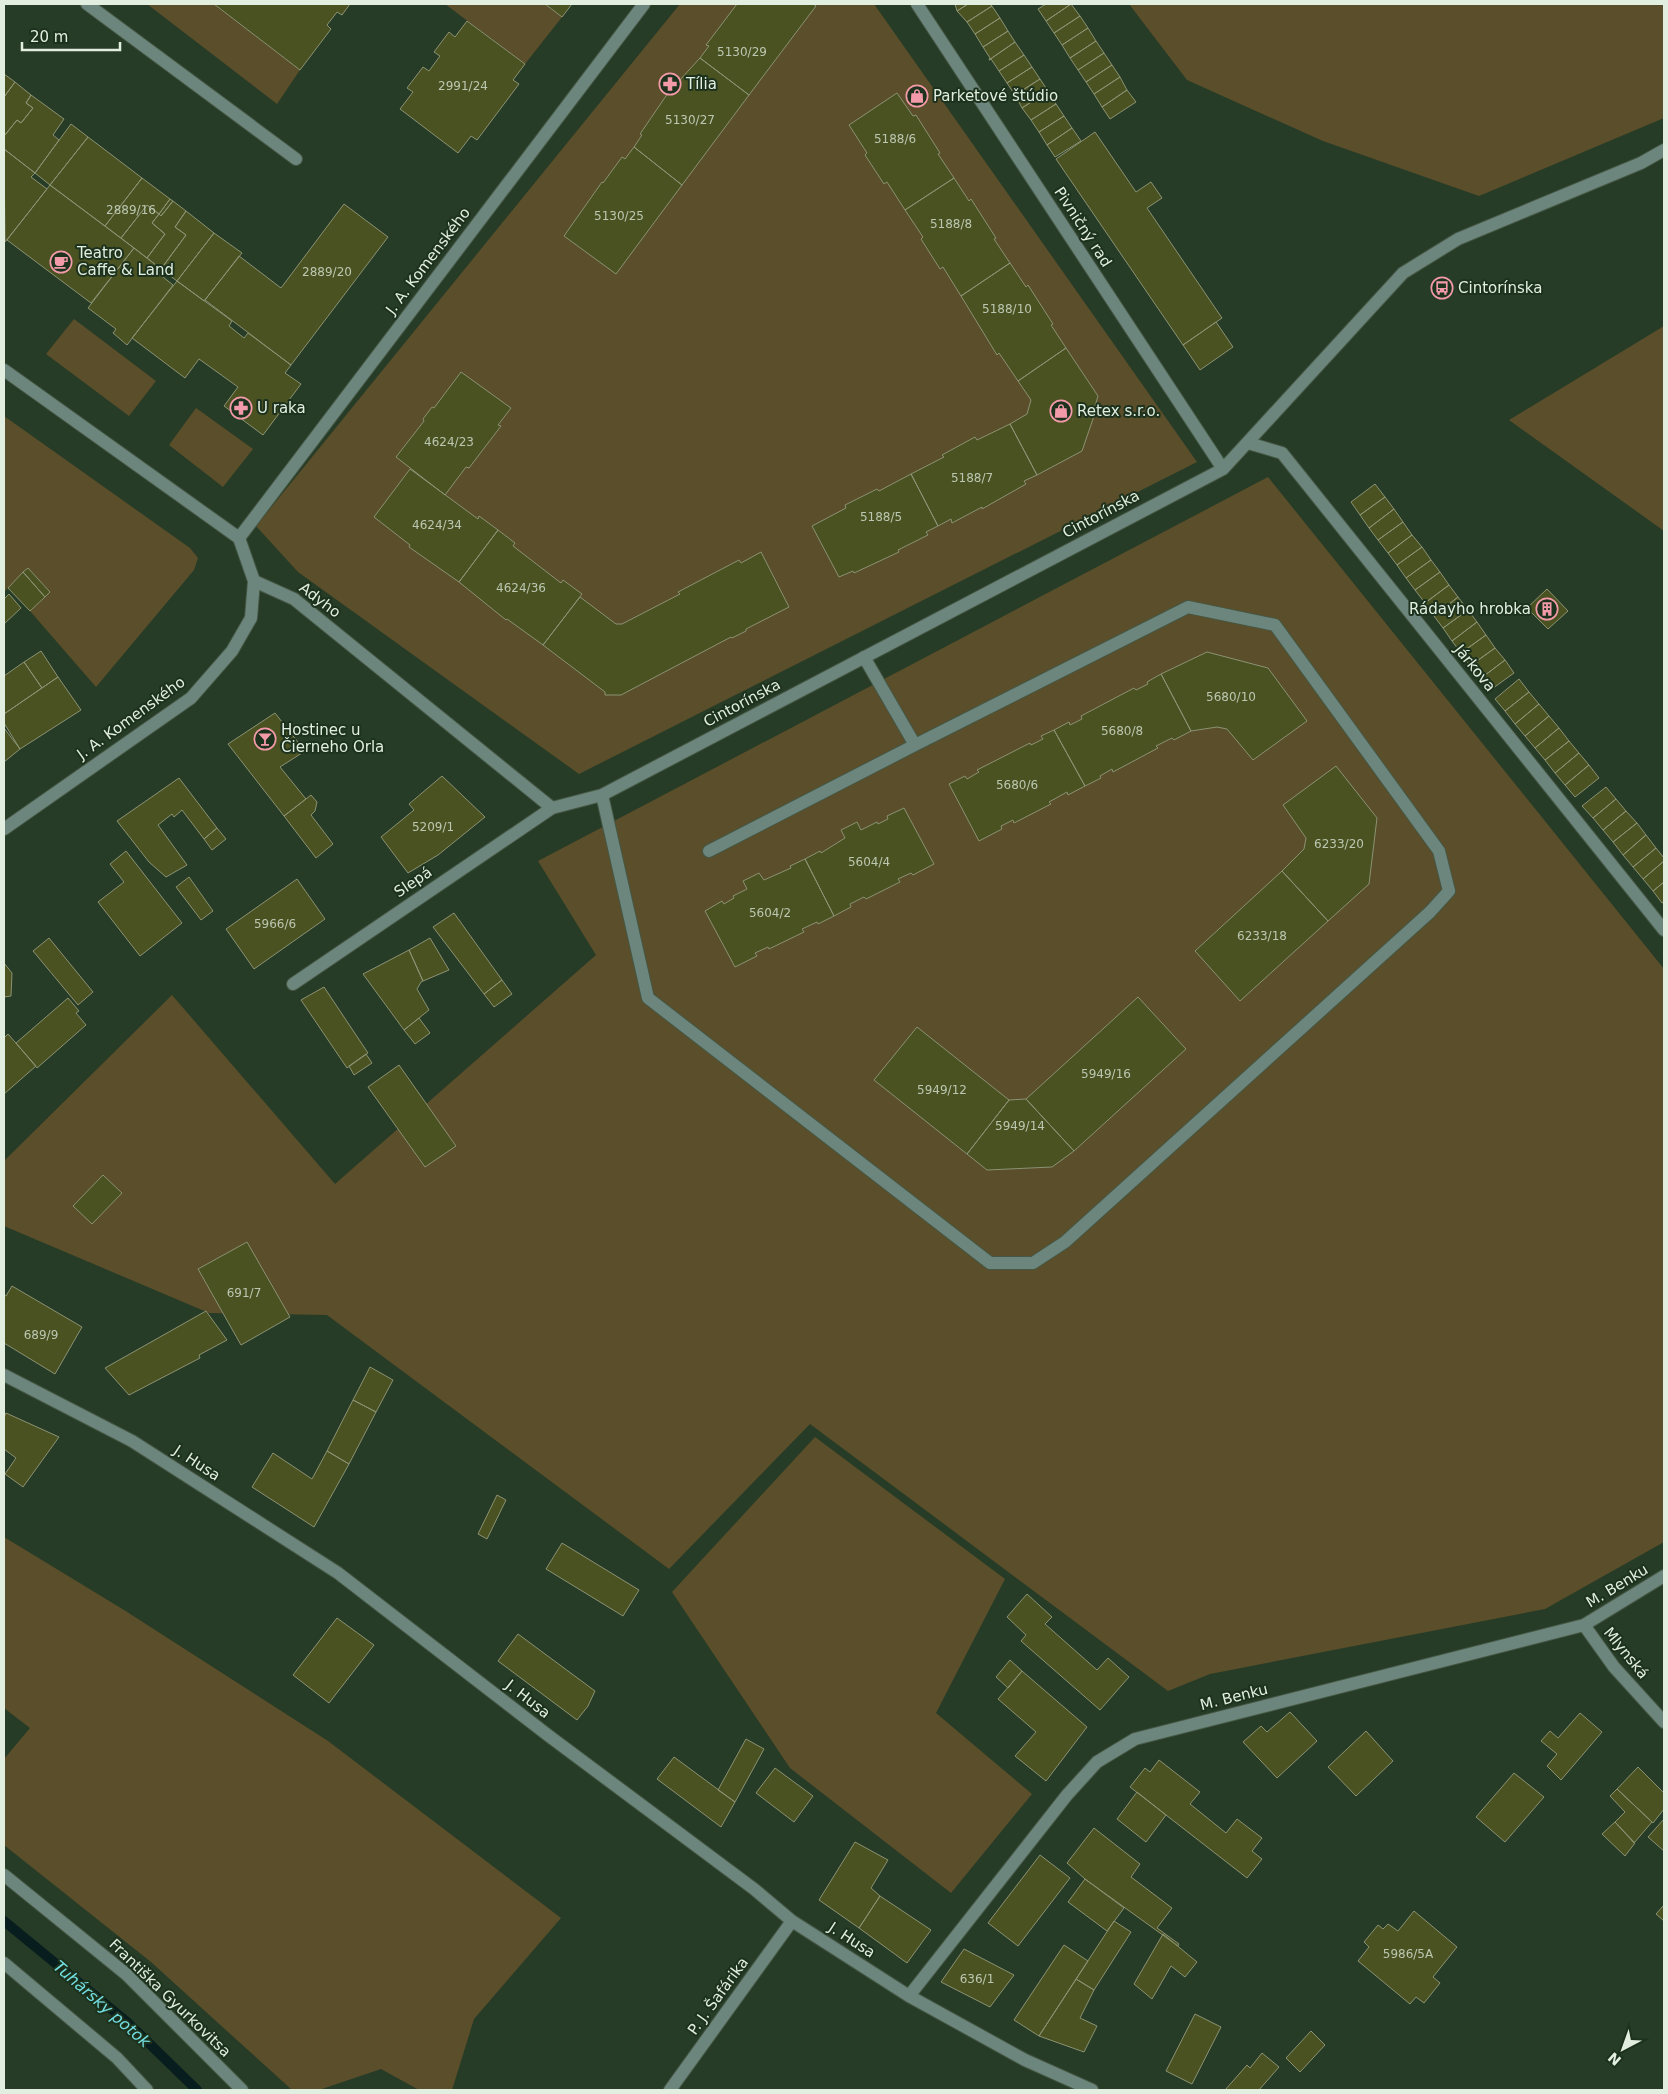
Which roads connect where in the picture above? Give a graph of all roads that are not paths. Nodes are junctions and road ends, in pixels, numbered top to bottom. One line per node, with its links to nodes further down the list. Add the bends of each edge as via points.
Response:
1 (87, 4): 5 (street)
2 (644, 4): 9 (street, J. A. Komenského)
3 (917, 4): 8 (street, Pivničný rad)
4 (1664, 150): 7 (street, Cintorínska, via 1458,239 1403,273)
5 (296, 159)
6 (4, 370): 9 (street)
7 (1248, 443): 8 (street, Cintorínska); 17 (street, Járkova, via 1282,453)
8 (1223, 469): 11 (street, Cintorínska)
9 (239, 538): 10 (street)
10 (254, 581): 14 (street, Adyho, via 294,599); 15 (street, J. A. Komenského, via 251,618 232,651 191,698)
11 (864, 657): 12 (street); 13 (street, Cintorínska)
12 (914, 745): 13 (street, via 1188,607 1275,626 1439,851 1449,891 1430,912 1065,1242 1033,1264 990,1263 648,998); 16 (street)
13 (602, 795): 14 (street, Cintorínska)
14 (552, 808): 18 (street, Slepá)
15 (4, 829)
16 (709, 851)
17 (1664, 930)
18 (293, 984)
19 (4, 1375): 24 (street, J. Husa, via 132,1441 338,1573 549,1736 754,1888)
20 (1664, 1576): 21 (street, M. Benku)
21 (1584, 1625): 22 (street, Mlynská, via 1614,1667); 26 (street, M. Benku, via 1135,1739 1096,1762)
22 (1664, 1722)
23 (4, 1875): 28 (street, Františka Gyurkovitsa, via 126,1974)
24 (792, 1921): 26 (street, J. Husa); 29 (street, P. J. Šafárika)
25 (4, 1963): 27 (street, via 117,2058)
26 (909, 1996): 30 (street, J. Husa, via 1025,2060)
27 (147, 2090)
28 (242, 2090)
29 (670, 2090)
30 (1092, 2090)

